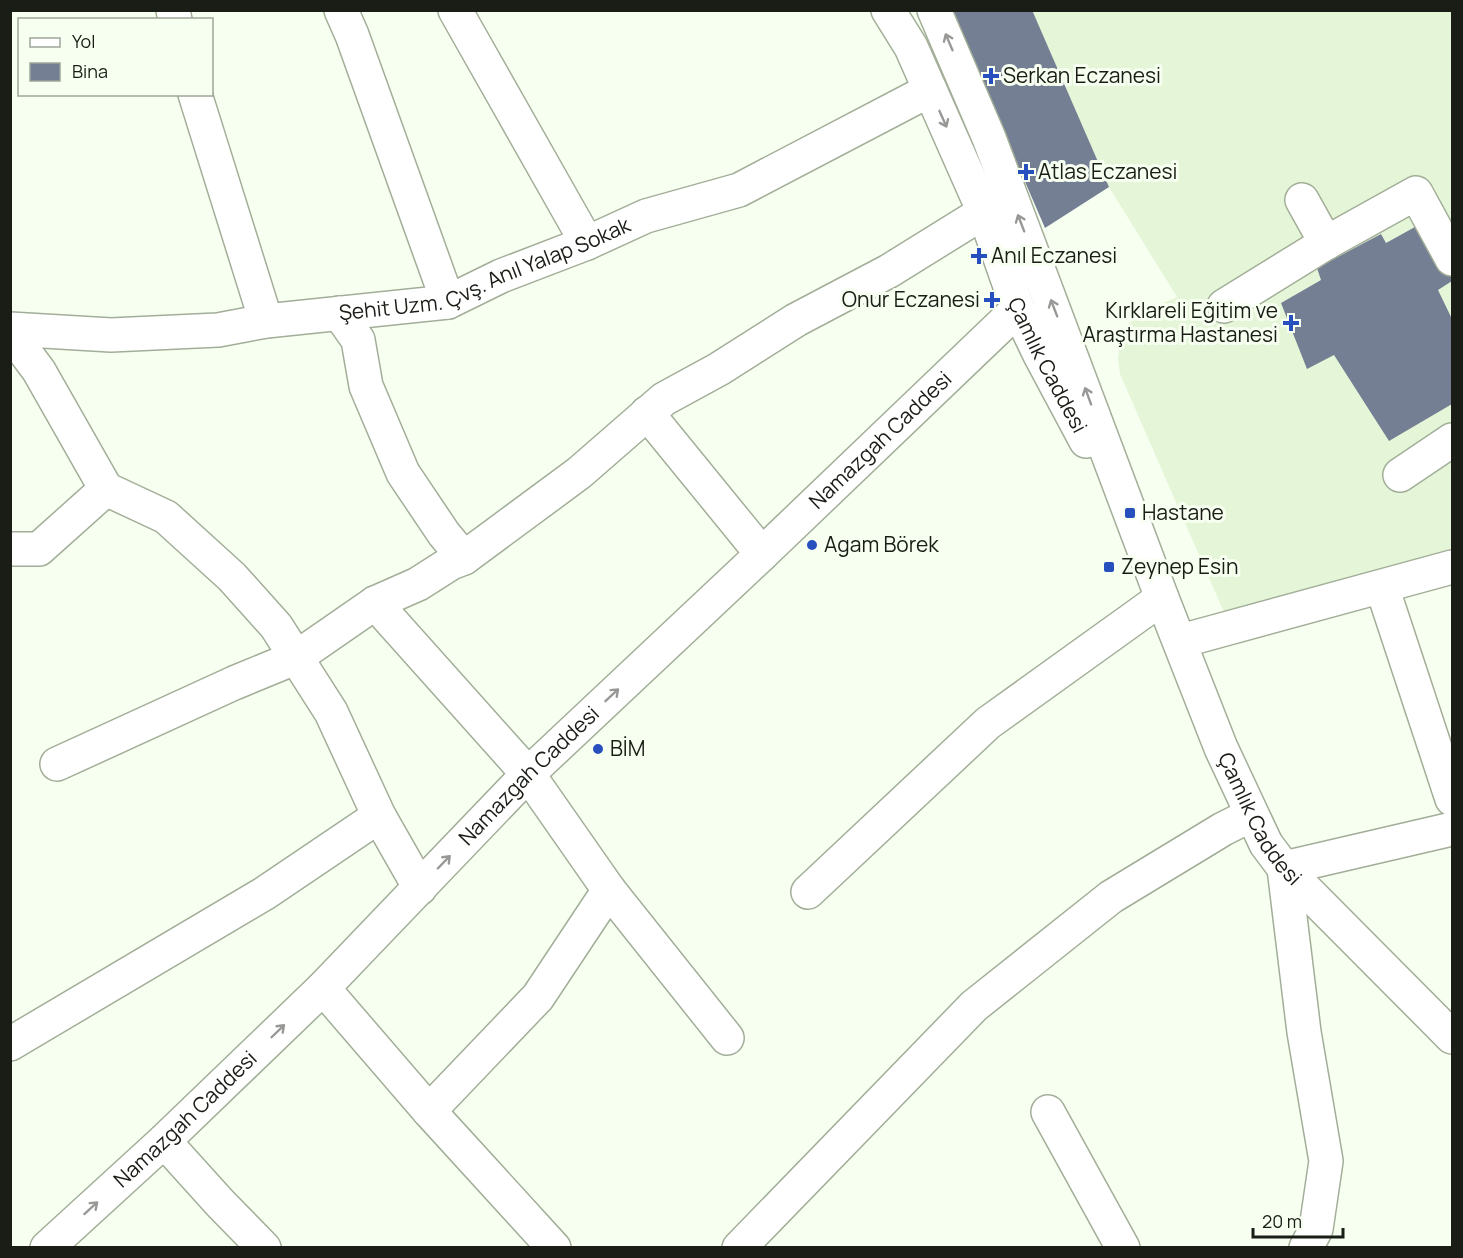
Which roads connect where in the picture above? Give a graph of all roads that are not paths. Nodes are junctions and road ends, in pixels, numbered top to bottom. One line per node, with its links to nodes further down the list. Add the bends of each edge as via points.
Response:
1 (341, 10): 12 (street)
2 (455, 10): 9 (street)
3 (888, 10): 5 (street, Çamlık Caddesi, via 911,47)
4 (934, 10): 23 (street, Çamlık Caddesi, one-way to 4, via 989,138)
5 (930, 90): 8 (street, Çamlık Caddesi, one-way to 8); 9 (street, Şehit Uzm. Çvş. Anıl Yalap Sokak, via 739,190 646,216)
6 (196, 96): 16 (street)
7 (1302, 200): 10 (street)
8 (984, 212): 14 (street, Çamlık Caddesi); 18 (street, via 889,271 796,320)
9 (587, 243): 12 (street, Şehit Uzm. Çvş. Anıl Yalap Sokak, via 501,276)
10 (1326, 243): 11 (street, via 1416,193); 13 (street)
11 (1452, 259)
12 (448, 302): 15 (street, Şehit Uzm. Çvş. Anıl Yalap Sokak)
13 (1224, 306)
14 (1018, 309): 23 (street, Çamlık Caddesi); 24 (street, Namazgah Caddesi)
15 (339, 313): 16 (street, Şehit Uzm. Çvş. Anıl Yalap Sokak); 25 (street, via 358,340 366,386 403,473)
16 (267, 321): 17 (street, Şehit Uzm. Çvş. Anıl Yalap Sokak, via 218,330 111,335)
17 (10, 330): 21 (street, via 39,371)
18 (647, 413): 24 (street); 25 (street, via 579,473)
19 (1452, 440): 20 (street)
20 (1400, 475)
21 (105, 489): 22 (street, via 39,549); 31 (street, via 166,517 232,577 276,626)
22 (10, 549)
23 (1144, 550): 28 (street, Çamlık Caddesi)
24 (762, 554): 33 (street, Namazgah Caddesi, one-way to 24)
25 (464, 558): 29 (street)
26 (1452, 567): 27 (street)
27 (1382, 587): 30 (street); 34 (street)
28 (1162, 598): 30 (street, Çamlık Caddesi); 41 (street, via 988,723)
29 (375, 603): 31 (street); 33 (street)
30 (1181, 641): 35 (street, Çamlık Caddesi)
31 (297, 657): 32 (street); 36 (street, via 331,712)
32 (57, 764)
33 (528, 774): 39 (street, Namazgah Caddesi, one-way to 33); 40 (street)
34 (1452, 799)
35 (1251, 815): 38 (street, Çamlık Caddesi); 53 (street, via 1111,897 974,1006)
36 (379, 816): 39 (street); 46 (street, via 265,893)
37 (1452, 829): 38 (street)
38 (1284, 868): 43 (street, Çamlık Caddesi); 55 (street, via 1304,1032 1326,1161 1316,1229)
39 (420, 888): 42 (street, Namazgah Caddesi)
40 (609, 890): 45 (street); 47 (street, via 538,997)
41 (808, 892)
42 (323, 988): 47 (street); 49 (street, Namazgah Caddesi, one-way to 42)
43 (1441, 1011): 44 (street, Çamlık Caddesi)
44 (1452, 1037)
45 (727, 1038)
46 (10, 1044)
47 (429, 1111): 52 (street)
48 (1048, 1112): 54 (street)
49 (164, 1141): 50 (street, Namazgah Caddesi, one-way to 49); 51 (street)
50 (47, 1248)
51 (264, 1248)
52 (554, 1248)
53 (739, 1248)
54 (1123, 1248)
55 (1306, 1248)

